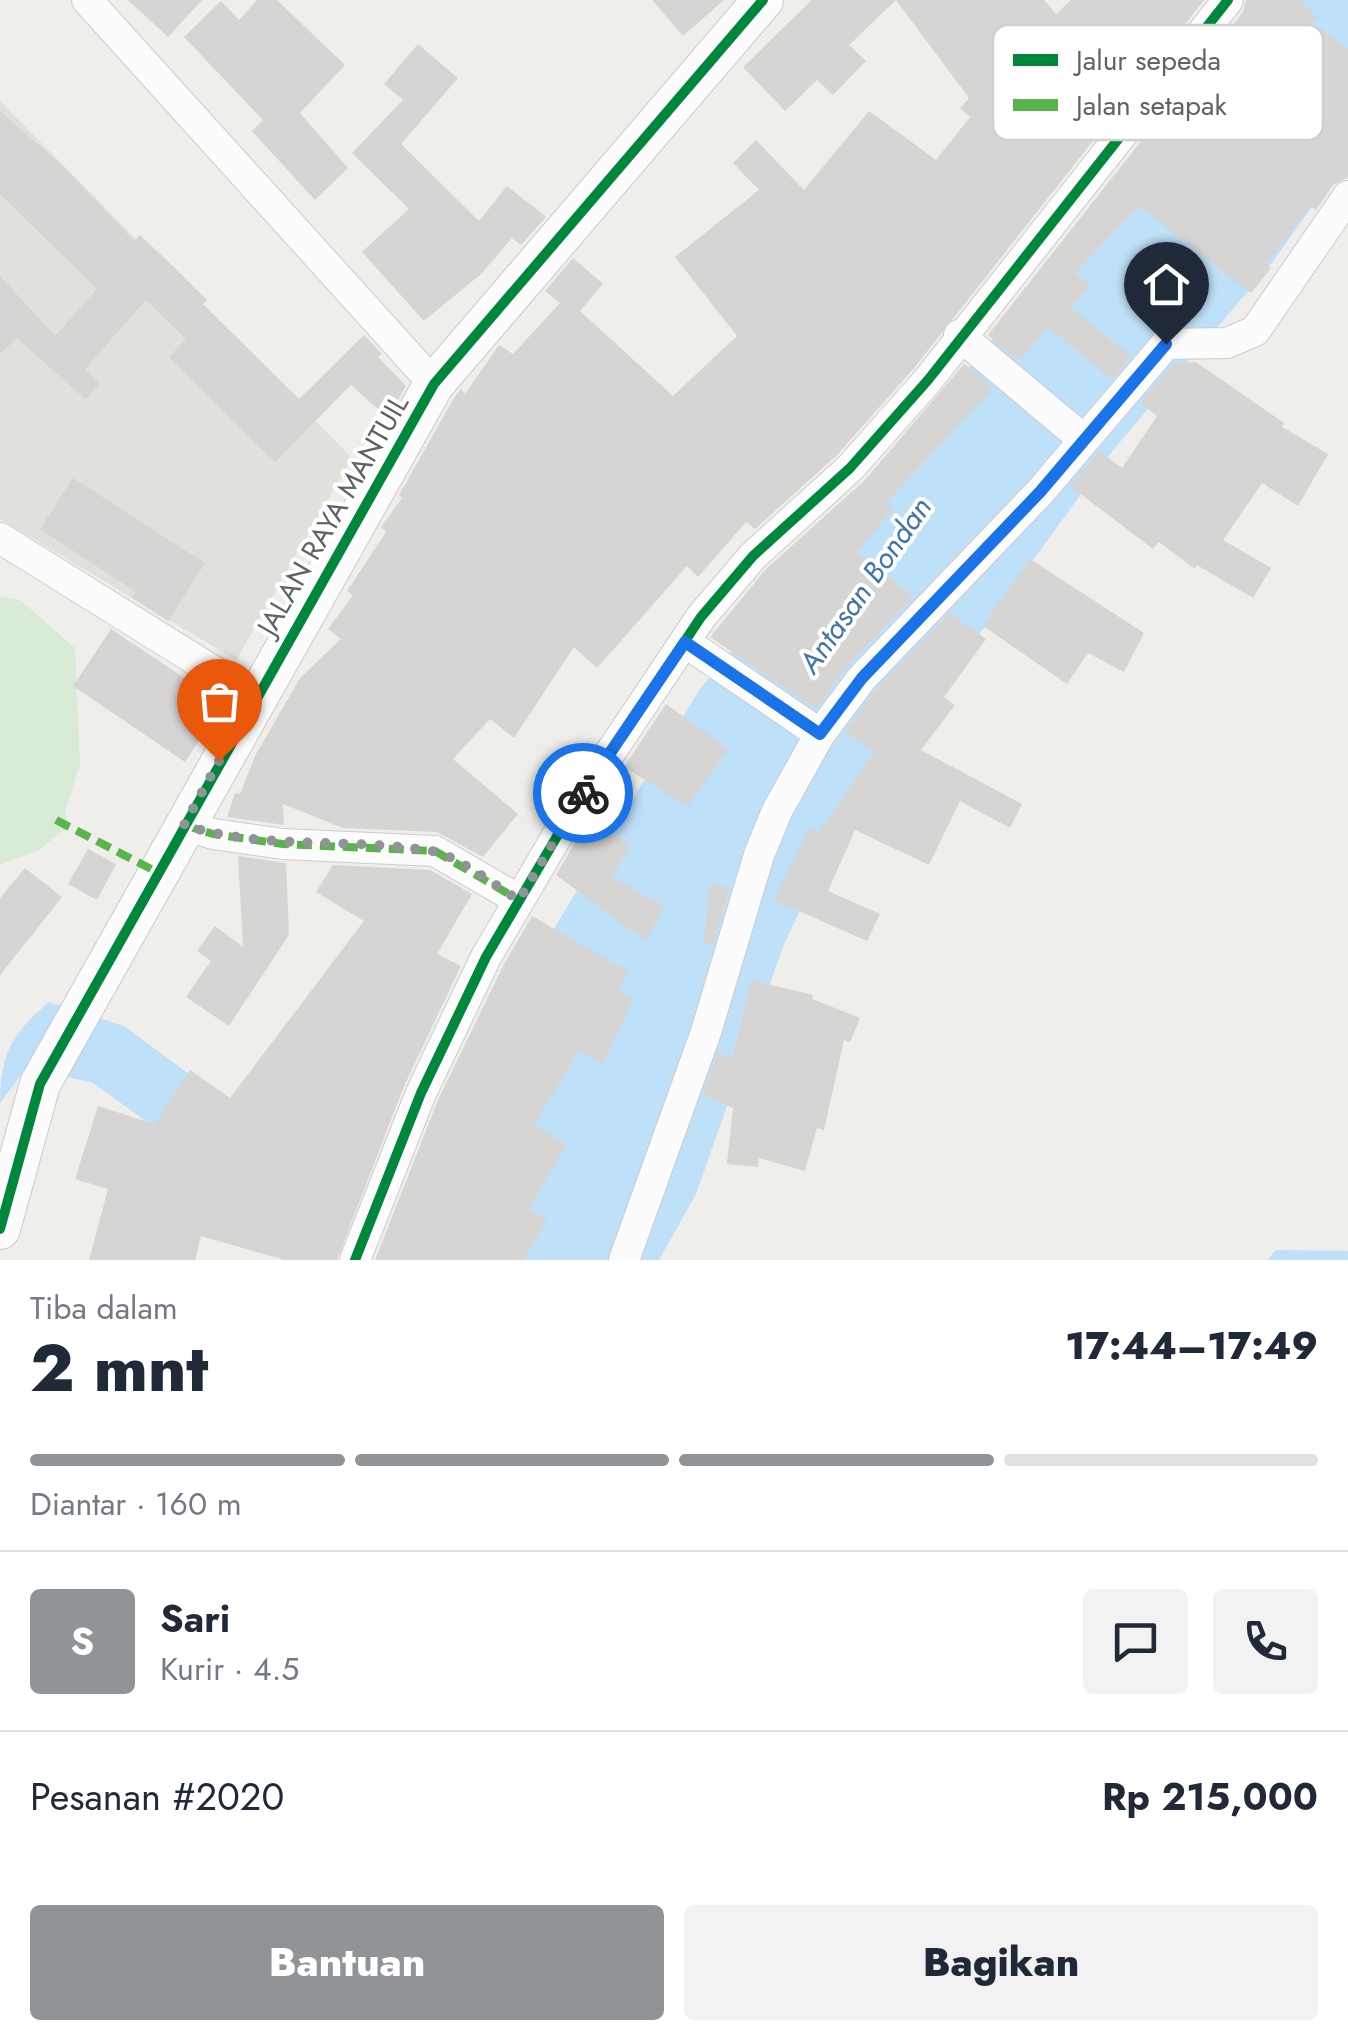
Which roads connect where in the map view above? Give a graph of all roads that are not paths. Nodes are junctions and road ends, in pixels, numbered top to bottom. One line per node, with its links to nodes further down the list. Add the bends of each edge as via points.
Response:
1 (87, 0): 8 (street)
2 (763, 0): 8 (street, JALAN RAYA MANTUIL)
3 (1228, 0): 4 (street)
4 (1208, 25)
5 (1116, 140): 7 (street)
6 (1348, 196): 9 (street, via 1255,331 1227,343 1166,344)
7 (960, 335): 9 (street); 11 (street, via 850,468 753,556)
8 (434, 384): 12 (street, JALAN RAYA MANTUIL)
9 (1083, 439): 13 (street, via 862,678)
10 (0, 538): 12 (street)
11 (685, 642): 13 (street); 15 (street)
12 (254, 697): 14 (street, JALAN RAYA MANTUIL)
13 (820, 734): 18 (street, via 759,854 706,1032)
14 (184, 825): 15 (street, via 283,844 435,851); 16 (street, JALAN RAYA MANTUIL, via 40,1084)
15 (519, 900): 17 (street, via 421,1094)
16 (0, 1229)
17 (354, 1260)
18 (624, 1260)

